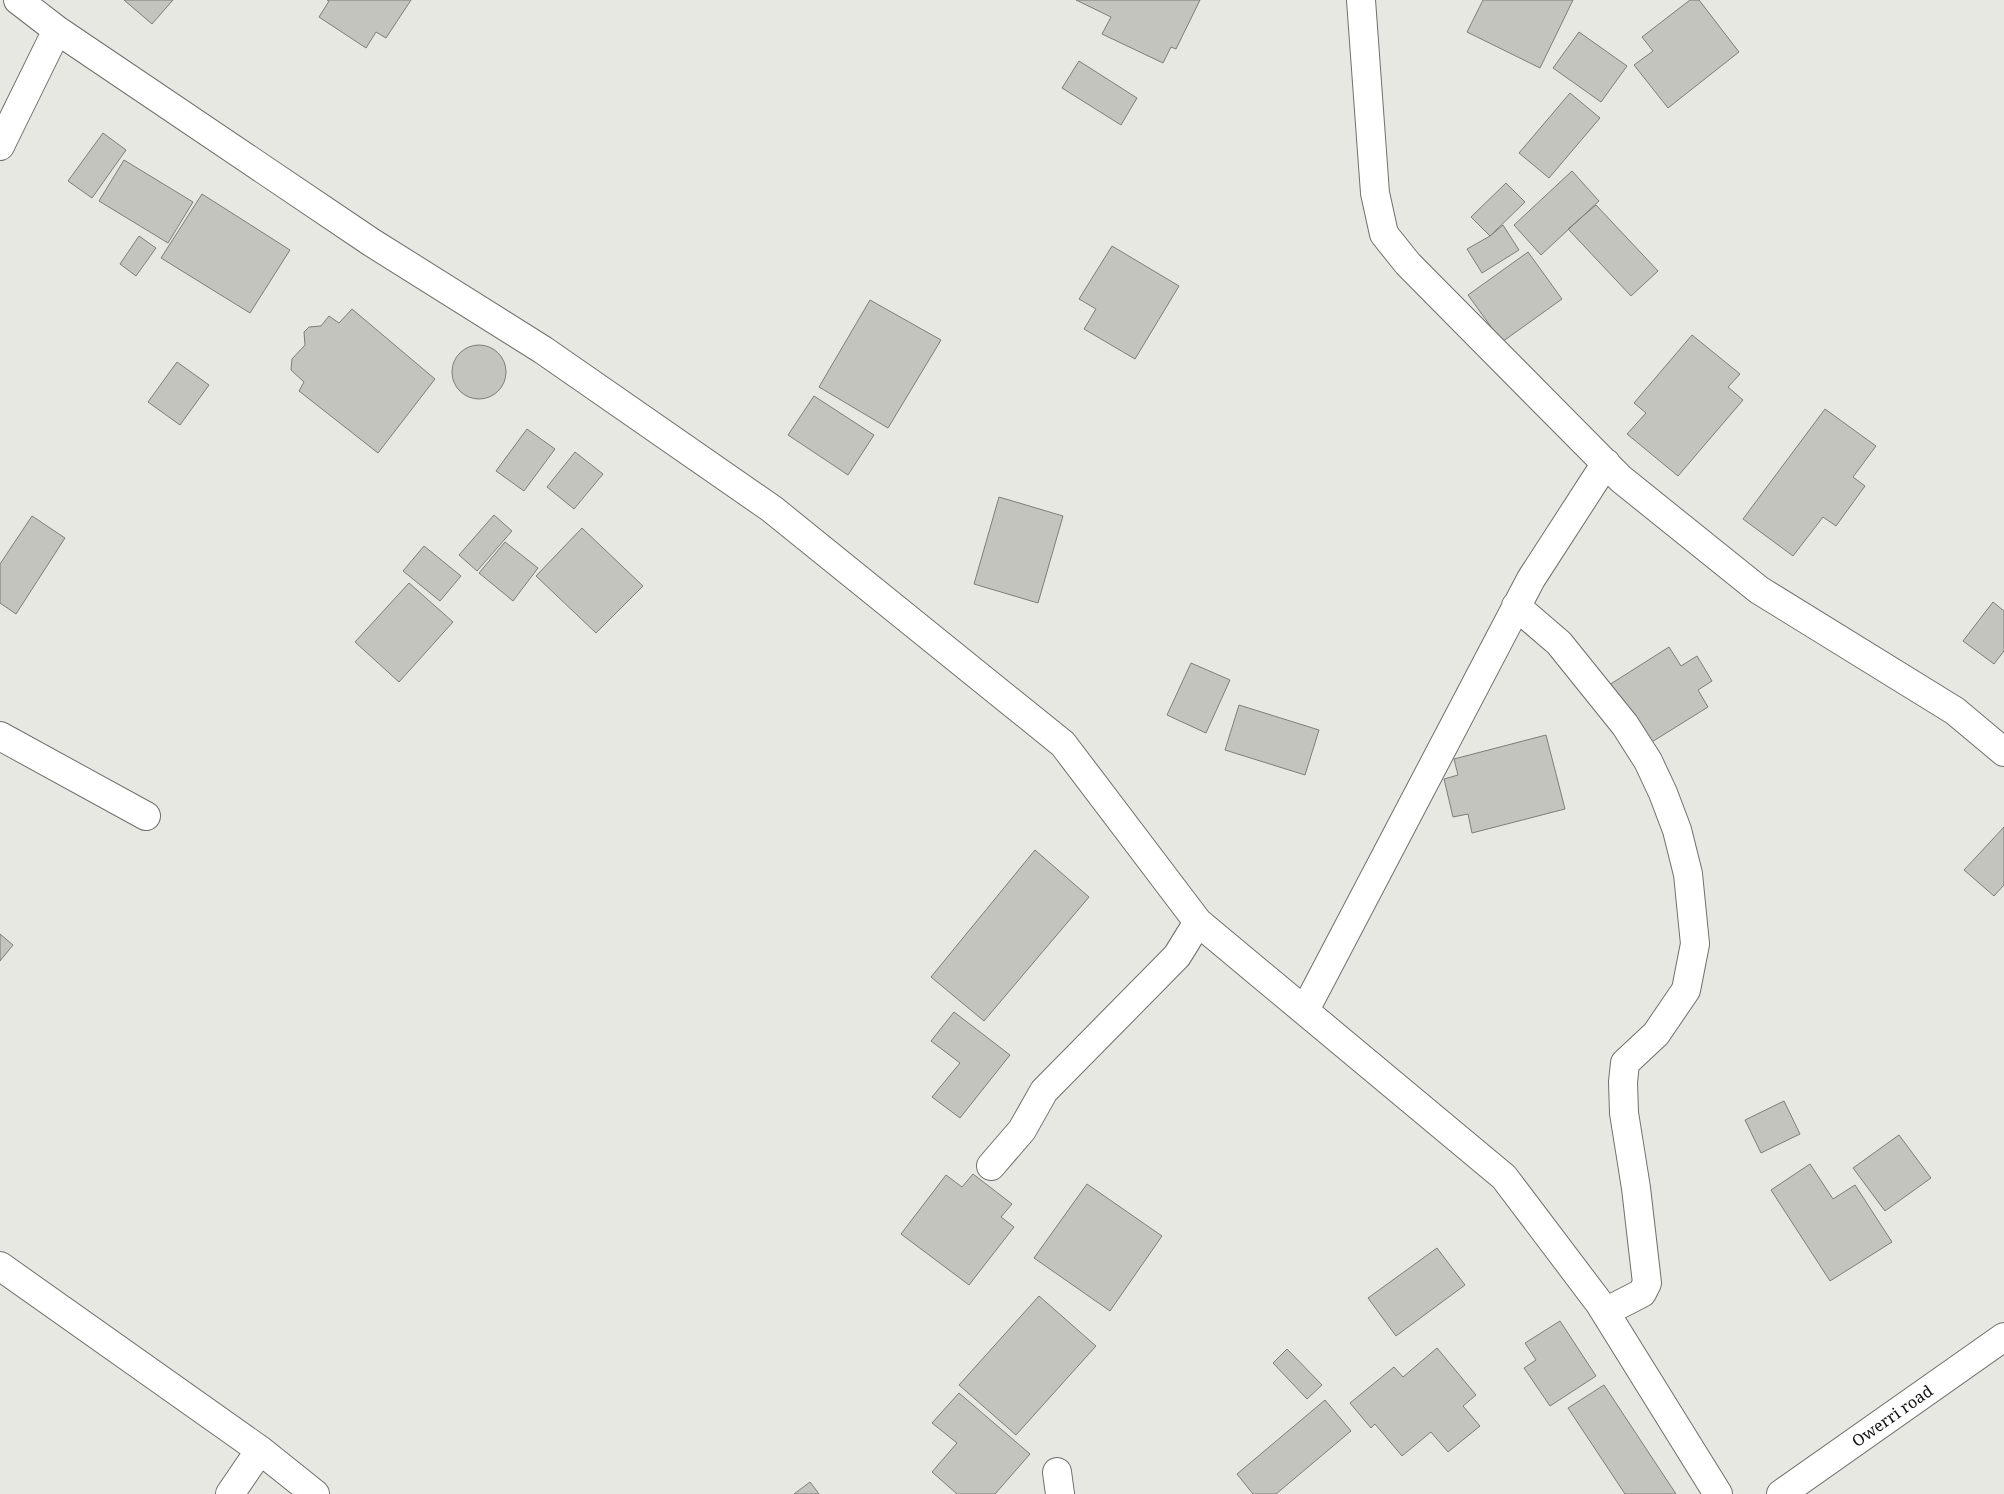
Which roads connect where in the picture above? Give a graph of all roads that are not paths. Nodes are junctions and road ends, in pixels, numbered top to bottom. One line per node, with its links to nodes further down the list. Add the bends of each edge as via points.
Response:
1 (18, 0): 3 (street)
2 (1361, 0): 5 (street, via 1375,193 1384,234 1408,264)
3 (57, 30): 4 (street); 10 (street, via 371,242 543,350 772,509 1063,744)
4 (0, 146)
5 (1606, 464): 6 (street, via 1530,579); 8 (street, via 1759,590 1955,711)
6 (1516, 606): 11 (street); 14 (street, via 1565,650 1626,725 1648,761 1677,830 1688,874 1696,944 1686,990 1656,1034 1626,1063 1623,1082 1624,1113 1647,1283 1642,1293)
7 (0, 736): 9 (street)
8 (2004, 752)
9 (146, 816)
10 (1198, 922): 11 (street); 12 (street, via 1177,956 1044,1091 1022,1130)
11 (1305, 1010): 14 (street, via 1504,1177)
12 (991, 1166)
13 (0, 1266): 16 (street)
14 (1604, 1312): 19 (street)
15 (2004, 1338): 20 (street, Owerri road)
16 (260, 1450): 17 (street); 18 (street)
17 (230, 1494)
18 (315, 1494)
19 (1718, 1494)
20 (1781, 1494)

